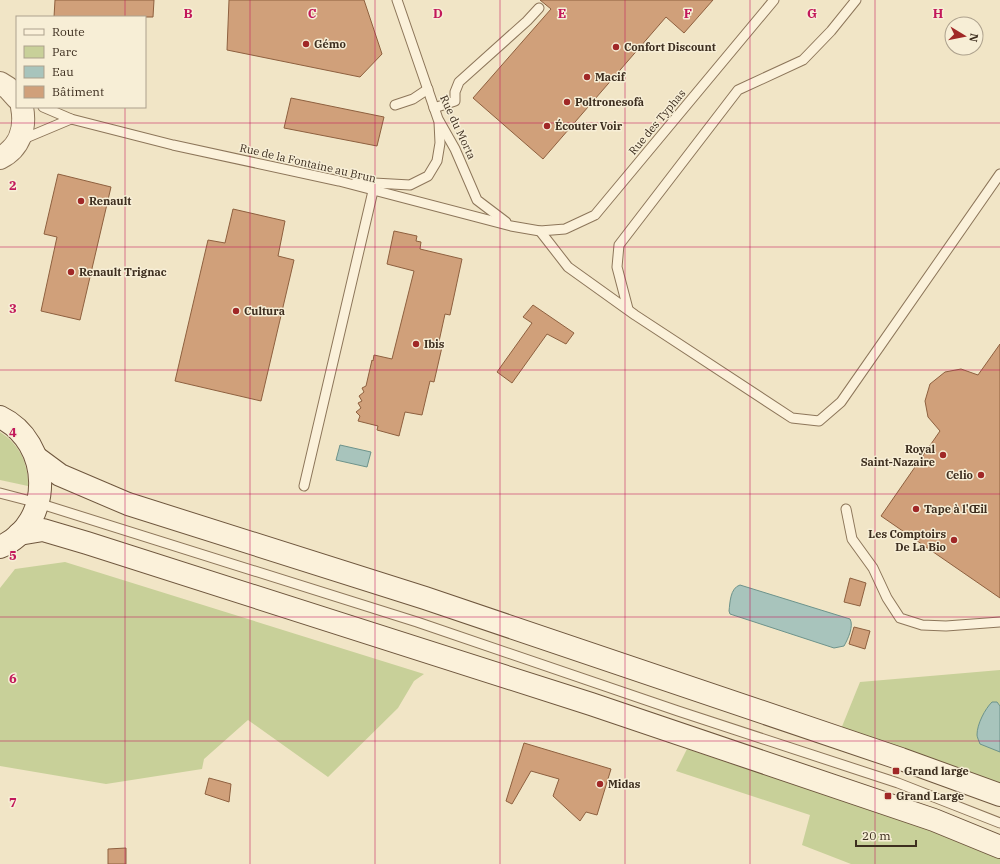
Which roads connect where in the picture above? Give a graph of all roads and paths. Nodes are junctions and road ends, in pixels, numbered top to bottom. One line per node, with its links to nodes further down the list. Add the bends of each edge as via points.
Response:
1 (397, 0): 5 (lane, Rue du Morta)
2 (774, 0): 18 (lane, Rue des Typhas, via 595,215 565,229)
3 (856, 0): 19 (lane, via 803,60 738,90 619,245 617,267)
4 (538, 8): 9 (lane, via 459,82 455,101)
5 (428, 89): 6 (lane, via 413,99); 9 (lane, Rue du Morta)
6 (395, 105)
7 (19, 108): 12 (main road, via 24,118)
8 (44, 108): 11 (lane, Rue de la Fontaine au Brun)
9 (434, 108): 10 (lane, Rue du Morta)
10 (438, 118): 15 (lane, via 440,143 437,161 428,176 410,185); 17 (lane, Rue du Morta, via 455,148 477,200)
11 (71, 119): 12 (lane); 15 (lane, Rue de la Fontaine au Brun, via 180,147)
12 (19, 141): 13 (main road)
13 (0, 158)
14 (1000, 174): 19 (lane, via 841,402 819,420 792,418)
15 (339, 181): 16 (lane, Rue de la Fontaine au Brun)
16 (373, 191): 17 (lane, Rue de la Fontaine au Brun); 22 (lane)
17 (511, 226): 18 (lane, Rue de la Fontaine au Brun)
18 (540, 231): 19 (lane, via 568,266)
19 (628, 309)
20 (0, 417): 21 (main road, via 20,431)
21 (37, 458): 24 (main road, via 41,481); 29 (main road, via 60,475 128,504 425,598 907,761)
22 (304, 486)
23 (1, 494): 24 (lane)
24 (38, 503): 26 (main road, via 30,520); 30 (lane, via 417,622 670,709 898,783)
25 (846, 509): 28 (lane, via 852,539 873,568 900,618 922,625 946,626)
26 (19, 534): 27 (main road); 31 (main road, via 43,530 94,545 591,704 934,820)
27 (0, 547)
28 (1000, 622)
29 (1000, 795)
30 (1000, 823)
31 (1000, 847)

